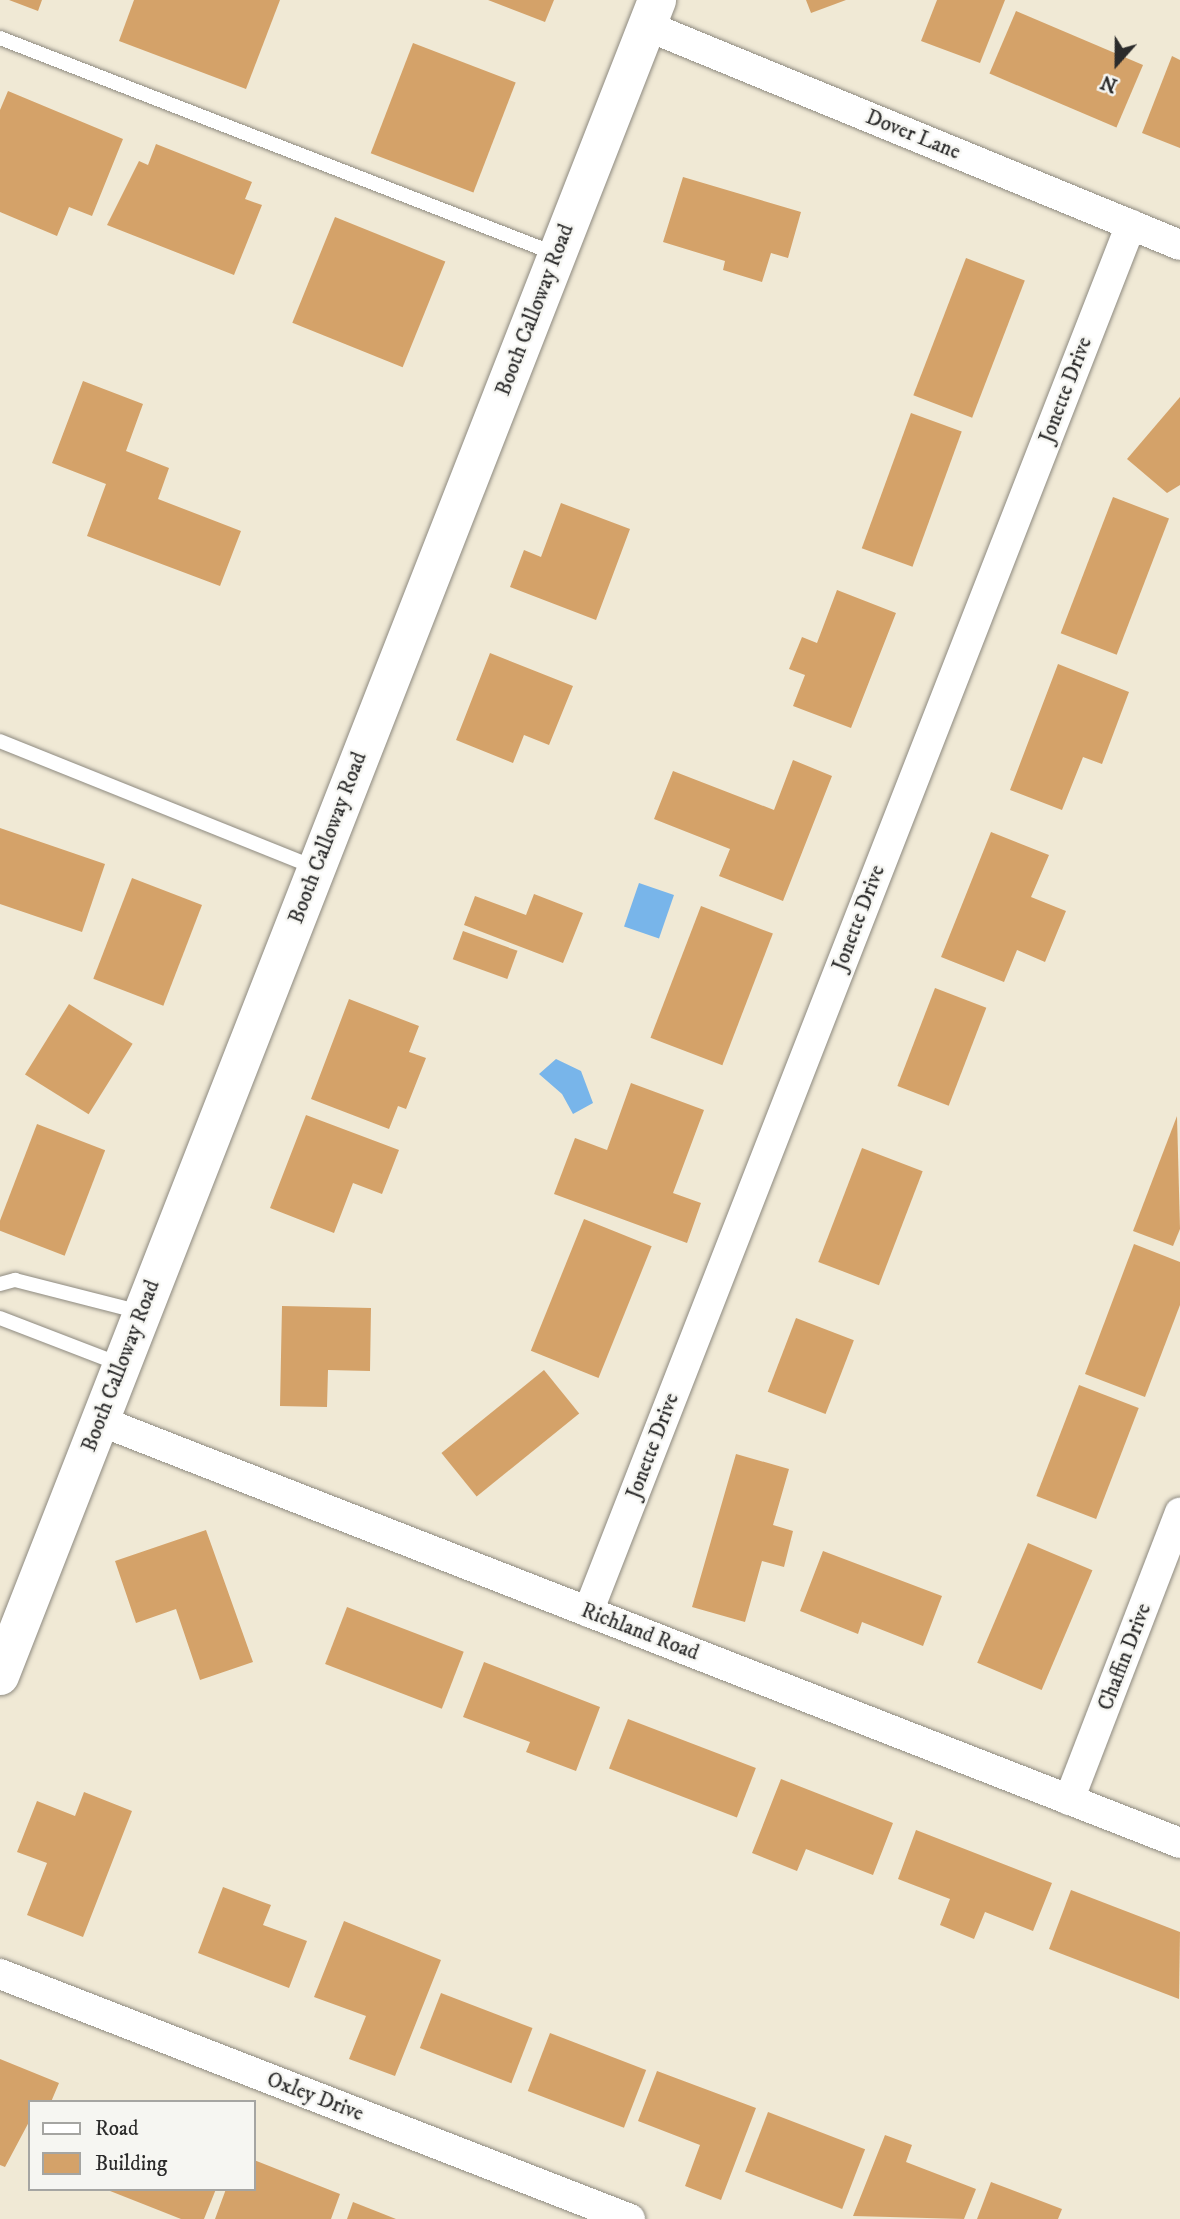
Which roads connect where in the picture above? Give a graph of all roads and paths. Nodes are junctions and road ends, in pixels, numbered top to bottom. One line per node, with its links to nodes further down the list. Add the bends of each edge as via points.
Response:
1 (652, 13): 3 (street, Dover Lane); 5 (street, Booth Calloway Road)
2 (0, 38): 5 (lane)
3 (1131, 224): 4 (street, Dover Lane); 14 (street, Jonette Drive)
4 (1180, 245)
5 (557, 255): 7 (street, Booth Calloway Road)
6 (0, 741): 7 (lane)
7 (316, 868): 9 (street, Booth Calloway Road)
8 (0, 1284): 9 (lane, via 15,1280)
9 (143, 1312): 11 (street, Booth Calloway Road)
10 (0, 1318): 11 (lane)
11 (122, 1365): 12 (street, Booth Calloway Road)
12 (100, 1421): 14 (street, Richland Road); 15 (street, Booth Calloway Road)
13 (1180, 1513): 16 (street, Chaffin Drive)
14 (588, 1612): 16 (street, Richland Road)
15 (0, 1675)
16 (1069, 1800): 17 (street, Richland Road)
17 (1180, 1843)
18 (0, 1974): 19 (street, Oxley Drive)
19 (630, 2219)

